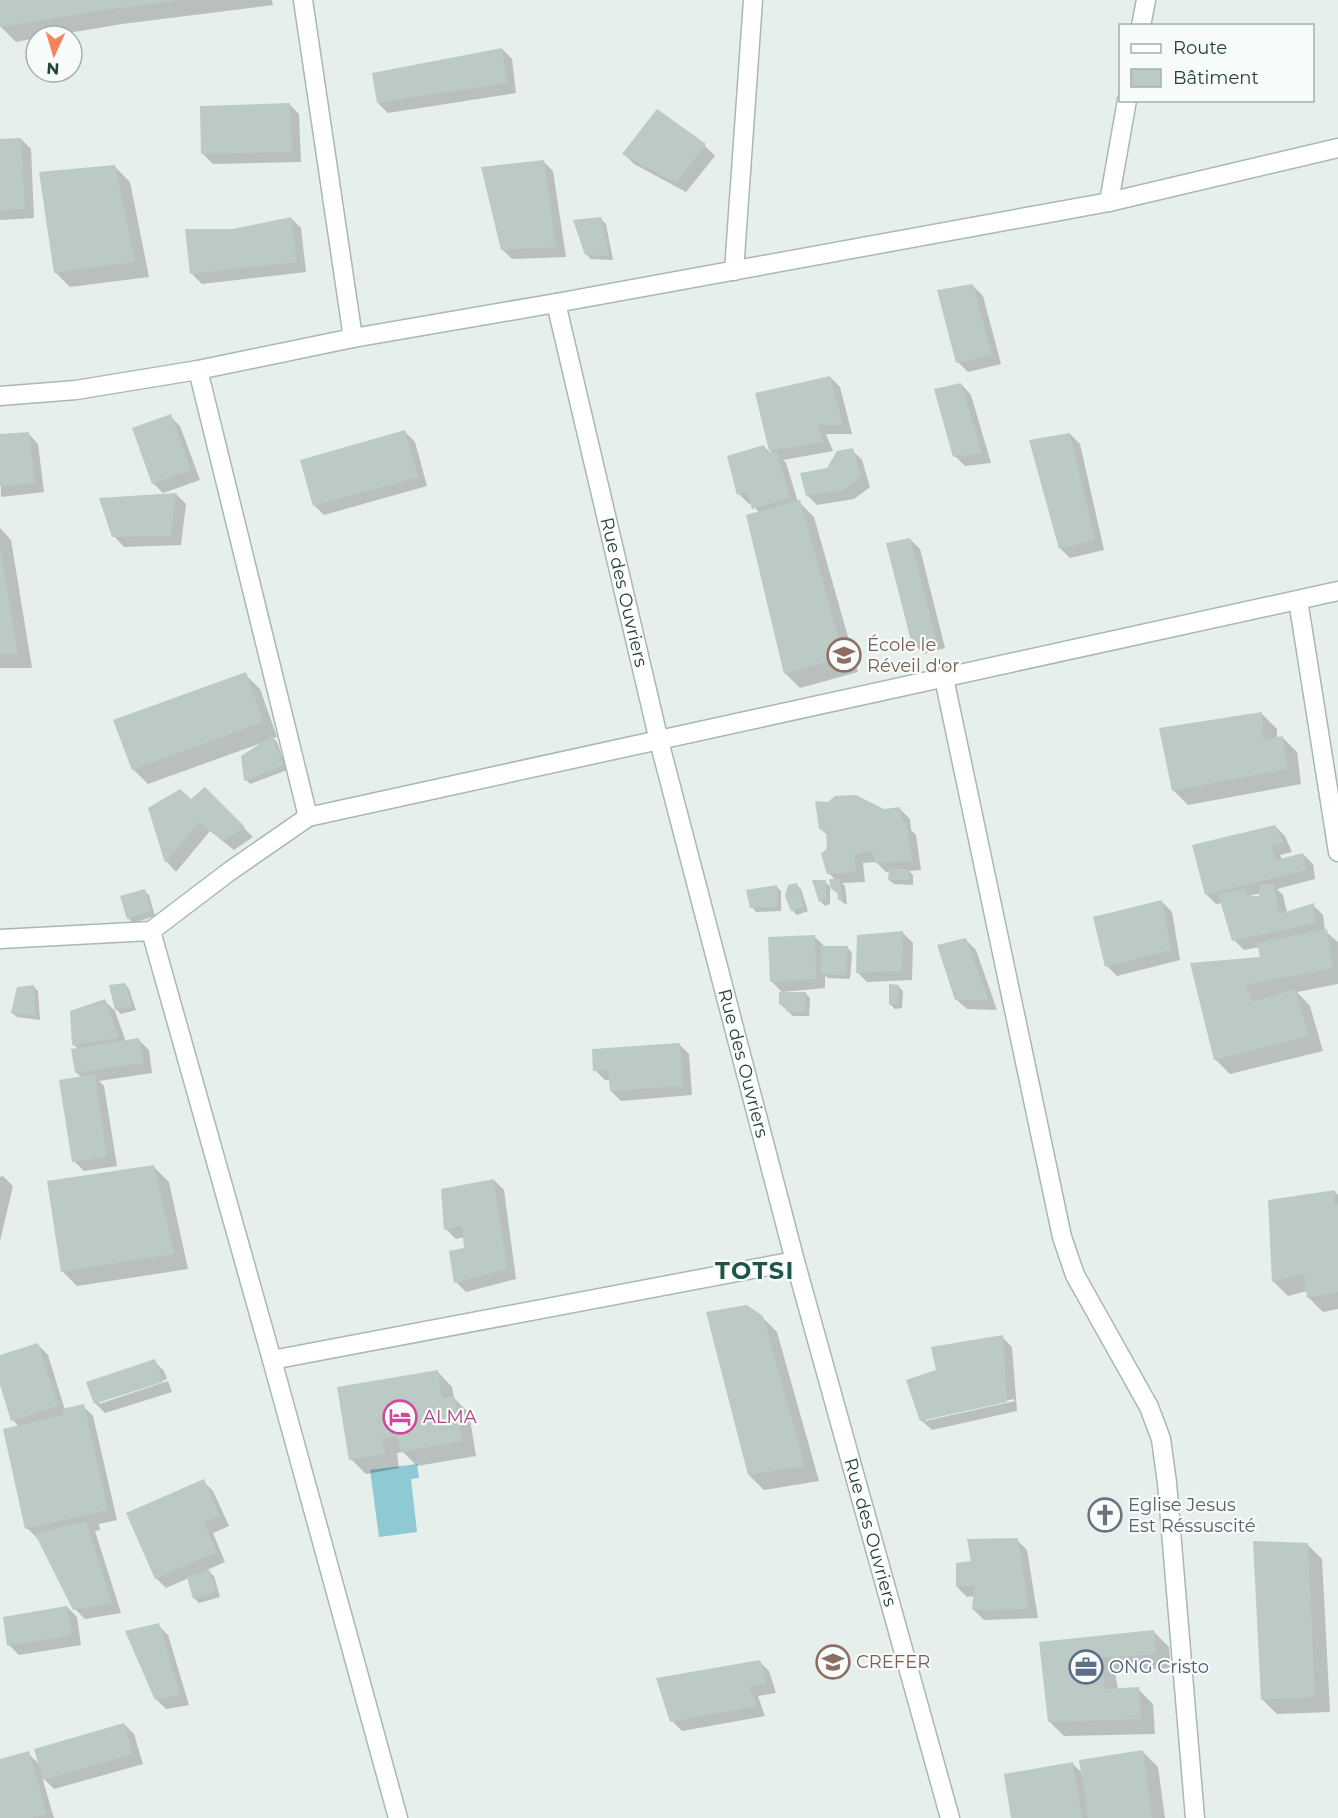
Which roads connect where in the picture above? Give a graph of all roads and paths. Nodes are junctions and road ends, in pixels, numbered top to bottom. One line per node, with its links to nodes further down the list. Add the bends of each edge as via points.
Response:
1 (303, 0): 10 (street)
2 (753, 0): 8 (street)
3 (1146, 0): 4 (street)
4 (1141, 24)
5 (1127, 102): 7 (street)
6 (1338, 148): 7 (street)
7 (1108, 202): 8 (street)
8 (735, 271): 9 (street)
9 (556, 303): 10 (street); 16 (street, Rue des Ouvriers)
10 (353, 338): 11 (street)
11 (198, 370): 12 (street, via 76,390); 17 (street)
12 (0, 396)
13 (1338, 591): 14 (street)
14 (1298, 600): 15 (street); 18 (street)
15 (944, 678): 16 (street); 25 (street, via 1062,1237 1075,1275 1149,1407 1161,1438)
16 (659, 741): 17 (street); 21 (street, Rue des Ouvriers)
17 (308, 817): 19 (street)
18 (1338, 852)
19 (151, 931): 20 (street); 22 (street)
20 (0, 939)
21 (795, 1261): 22 (street); 24 (street, Rue des Ouvriers)
22 (272, 1360): 23 (street)
23 (398, 1818)
24 (950, 1818)
25 (1195, 1818)

